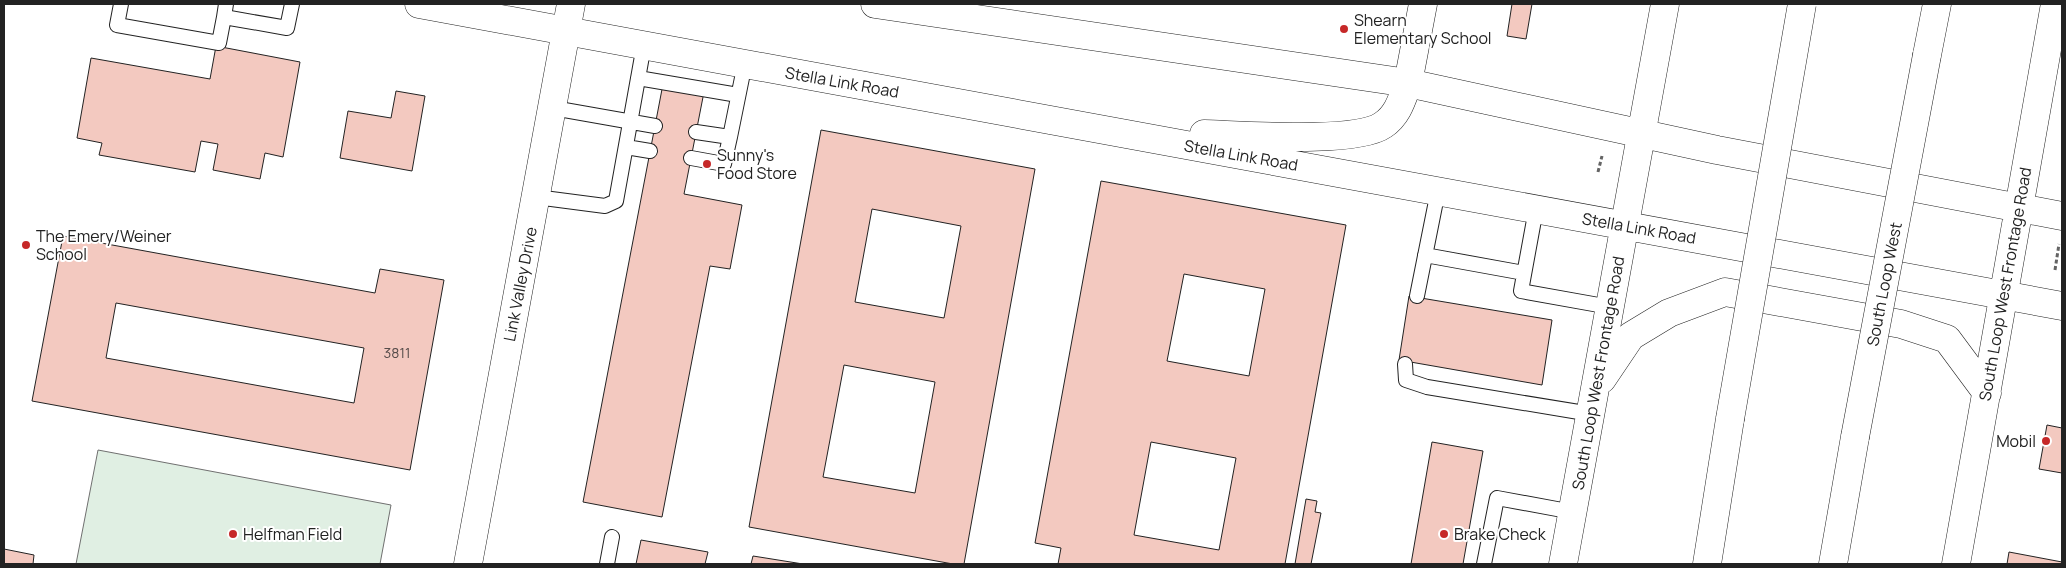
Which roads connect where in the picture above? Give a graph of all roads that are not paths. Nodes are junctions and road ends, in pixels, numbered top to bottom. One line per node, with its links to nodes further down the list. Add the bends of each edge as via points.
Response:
1 (121, 4): 11 (lane, via 117,25 219,43)
2 (292, 4): 11 (lane, via 287,28)
3 (419, 4): 12 (main road, Stella Link Road)
4 (571, 4): 12 (main road, Link Valley Drive)
5 (874, 4): 17 (main road)
6 (1423, 4): 17 (main road)
7 (1665, 4): 24 (main road, South Loop West Frontage Road)
8 (1802, 4): 46 (main road, bridge)
9 (1937, 4): 52 (main road, South Loop West, bridge)
10 (2055, 4): 14 (main road, South Loop West Frontage Road)
11 (225, 10)
12 (566, 31): 13 (main road, Stella Link Road); 19 (main road, Link Valley Drive)
13 (644, 45): 15 (main road, Stella Link Road); 16 (lane)
14 (2054, 55): 31 (main road, South Loop West Frontage Road)
15 (744, 63): 18 (lane); 23 (main road, Stella Link Road)
16 (638, 78): 18 (lane); 20 (lane)
17 (1408, 83): 23 (main road, via 1399,108 1383,126 1358,133 1317,137); 24 (main road)
18 (738, 95): 25 (lane)
19 (553, 108): 20 (lane); 30 (main road, Link Valley Drive)
20 (631, 122): 21 (lane); 26 (lane)
21 (655, 126)
22 (696, 132): 25 (lane)
23 (1118, 132): 29 (main road, Stella Link Road)
24 (1641, 133): 31 (main road); 33 (main road, South Loop West Frontage Road)
25 (730, 137): 28 (lane, via 724,164)
26 (626, 147): 27 (lane); 30 (lane, via 616,201 605,206)
27 (650, 151)
28 (691, 158)
29 (1438, 191): 32 (main road, Stella Link Road); 35 (lane)
30 (536, 197): 47 (main road, Link Valley Drive)
31 (2018, 208): 34 (main road); 37 (main road, South Loop West Frontage Road)
32 (1536, 209): 33 (main road, Stella Link Road); 36 (lane)
33 (1624, 225): 37 (main road, Stella Link Road); 40 (main road, South Loop West Frontage Road)
34 (2061, 227)
35 (1425, 254): 36 (lane); 38 (lane)
36 (1524, 273): 40 (lane, via 1521,291)
37 (2003, 295): 39 (main road, Stella Link Road); 42 (main road, South Loop West Frontage Road)
38 (1417, 296)
39 (2062, 306)
40 (1610, 308): 43 (main road, South Loop West Frontage Road)
41 (1405, 364): 43 (lane, via 1406,380 1427,387)
42 (1987, 394): 43 (main road, via 1947,339 1901,324 1725,292 1669,313 1631,336); 53 (main road, South Loop West Frontage Road)
43 (1593, 400): 44 (main road, South Loop West Frontage Road)
44 (1573, 512): 49 (lane, via 1497,498); 50 (main road, South Loop West Frontage Road)
45 (612, 537): 48 (lane)
46 (1709, 551): 51 (main road)
47 (468, 564)
48 (607, 564)
49 (1484, 564)
50 (1563, 564)
51 (1702, 564)
52 (1833, 564)
53 (1956, 564)

